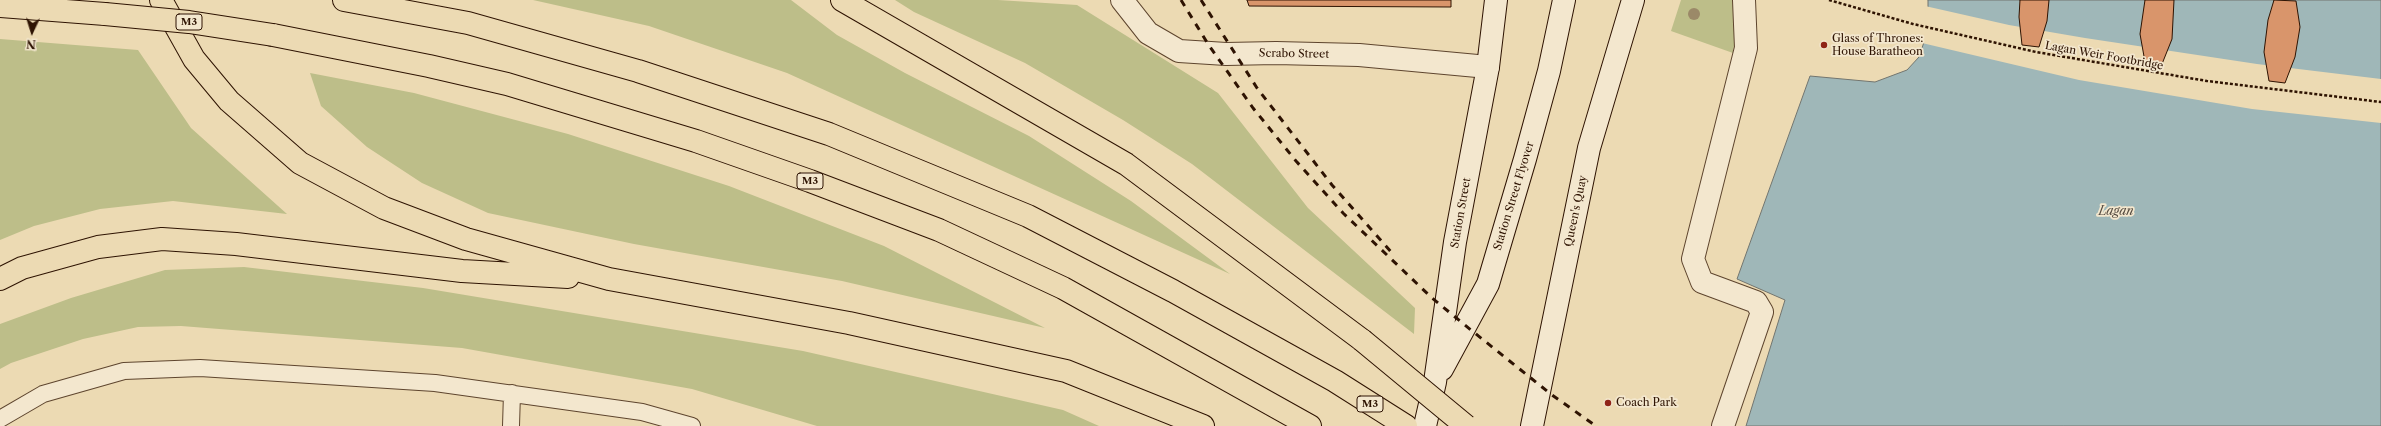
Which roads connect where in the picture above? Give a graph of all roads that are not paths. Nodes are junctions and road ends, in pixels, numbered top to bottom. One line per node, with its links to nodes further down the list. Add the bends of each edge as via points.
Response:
1 (161, 0): 12 (highway, via 194,59 229,101 300,163 384,208 466,239)
2 (344, 0): 20 (highway, M3, via 468,23 638,71 829,134 1028,216 1173,290 1335,381)
3 (842, 0): 22 (highway, bridge, via 1126,164 1362,340)
4 (1122, 0): 10 (street, Scrabo Street, via 1148,33 1179,51 1359,55)
5 (1496, 0): 10 (street, Station Street)
6 (1564, 0): 13 (street, Station Street Flyover, via 1547,78 1488,284)
7 (1633, 0): 23 (street, Queen's Quay, via 1589,148)
8 (1744, 0): 24 (street, via 1746,48 1693,259 1702,282 1756,302 1762,312)
9 (0, 6): 19 (highway, M3, bridge, via 189,22 273,35 507,84 696,141 917,221 1063,288)
10 (1488, 67): 13 (street, Station Street, via 1455,242)
11 (0, 279): 12 (highway, via 22,268 98,247 162,239 236,244 462,271)
12 (609, 279): 18 (highway, via 849,323 1066,371)
13 (1435, 382): 21 (street, Station Street)
14 (512, 393): 15 (lane, via 435,383 279,372 200,368 124,371 43,394); 16 (lane); 17 (lane, via 642,412)
15 (0, 419)
16 (511, 426)
17 (692, 426)
18 (1203, 426)
19 (1310, 426)
20 (1406, 426)
21 (1425, 426)
22 (1466, 426)
23 (1532, 426)
24 (1723, 426)

